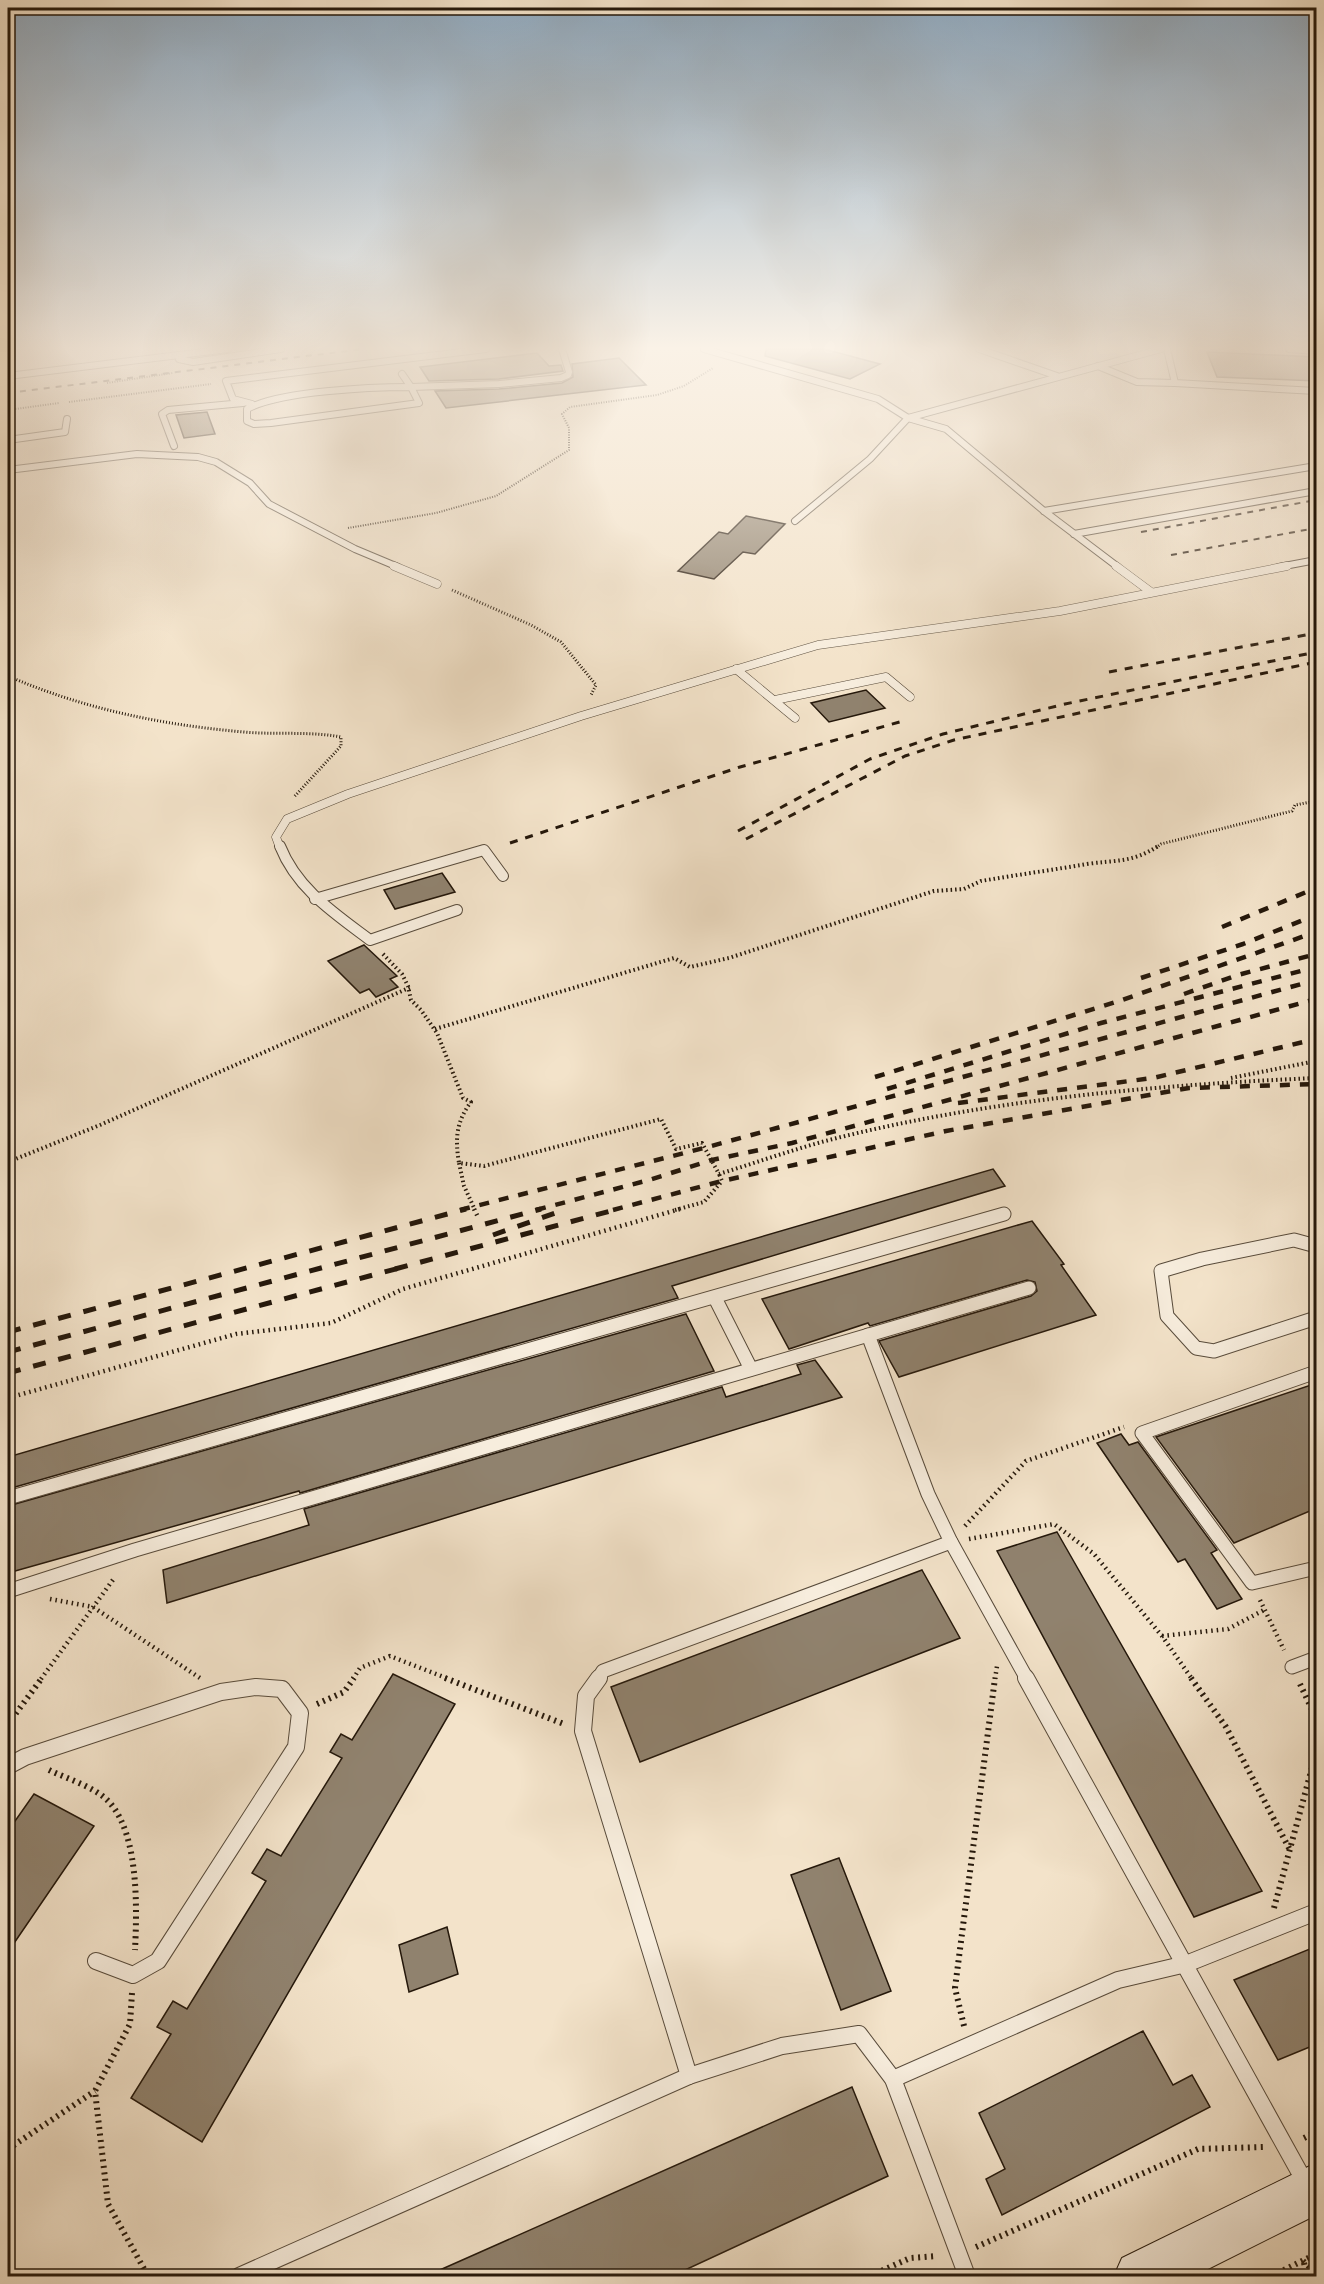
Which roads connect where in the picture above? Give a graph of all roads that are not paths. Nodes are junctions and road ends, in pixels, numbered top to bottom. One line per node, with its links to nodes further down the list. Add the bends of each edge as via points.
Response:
1 (124, 456): 6 (lane)
2 (169, 456): 12 (lane, via 216,462 250,483 269,504 355,549)
3 (873, 456): 9 (lane)
4 (978, 456): 8 (lane)
5 (1317, 466): 8 (lane)
6 (8, 470)
7 (1317, 491): 10 (lane)
8 (1044, 511): 10 (lane)
9 (795, 522)
10 (1074, 534): 13 (lane)
11 (1317, 560): 13 (lane)
12 (437, 584)
13 (1151, 592): 14 (lane, via 1060,611 818,645)
14 (736, 669): 16 (lane); 19 (lane, via 581,716 348,794 287,819 276,837 287,865)
15 (910, 697): 16 (lane, via 886,677)
16 (775, 700): 17 (lane)
17 (795, 718)
18 (502, 876): 19 (lane, via 484,850)
19 (315, 899): 20 (lane, via 370,940)
20 (457, 910)
21 (1004, 1214): 24 (lane)
22 (1317, 1246): 25 (lane, via 1294,1240 1161,1271 1167,1316 1196,1348 1214,1351)
23 (1029, 1288): 26 (lane)
24 (715, 1298): 27 (lane); 29 (lane)
25 (1317, 1318)
26 (868, 1335): 27 (lane); 30 (lane, via 928,1494)
27 (751, 1369): 32 (lane)
28 (1317, 1372): 31 (lane, via 1142,1433 1252,1584)
29 (8, 1498)
30 (951, 1542): 38 (lane); 39 (lane, via 603,1671 586,1696 583,1731)
31 (1317, 1568)
32 (8, 1591)
33 (1317, 1658): 34 (lane)
34 (1292, 1667)
35 (8, 1766): 37 (lane, via 221,1692 256,1687 282,1689 300,1713 296,1746 158,1961 133,1975)
36 (1317, 1912): 38 (lane)
37 (96, 1961)
38 (1186, 1964): 40 (lane, via 1118,1980); 41 (lane)
39 (689, 2076): 40 (lane, via 782,2046 859,2034); 42 (lane)
40 (893, 2079): 43 (lane)
41 (1313, 2189): 44 (main road)
42 (239, 2277)
43 (967, 2277)
44 (1140, 2277)

